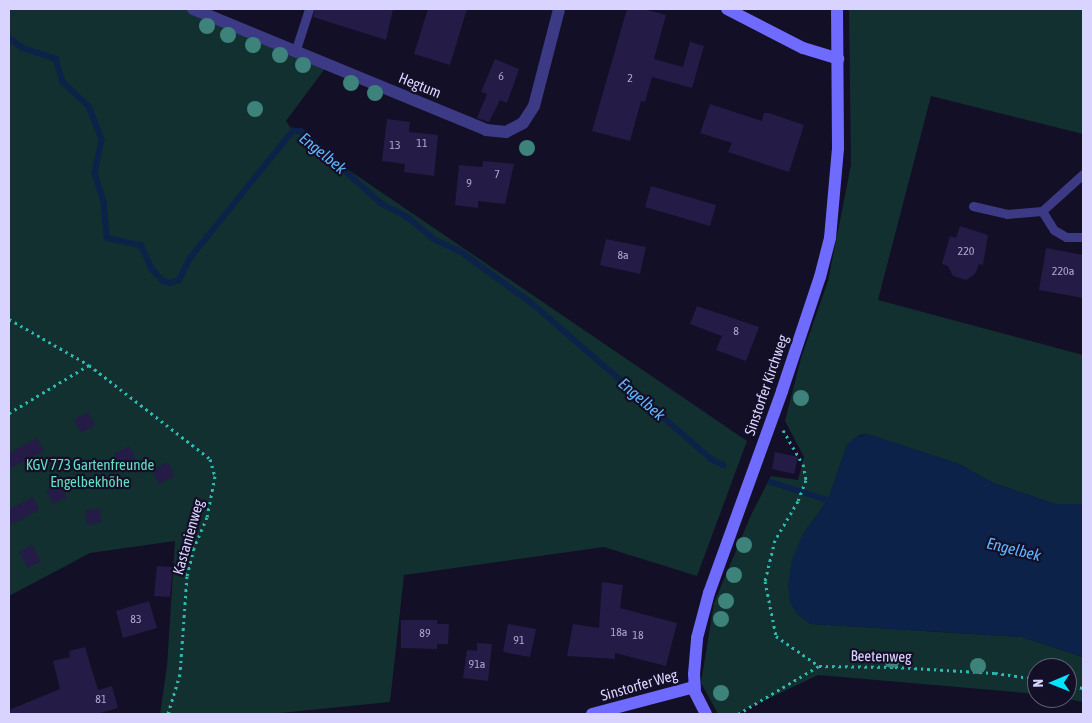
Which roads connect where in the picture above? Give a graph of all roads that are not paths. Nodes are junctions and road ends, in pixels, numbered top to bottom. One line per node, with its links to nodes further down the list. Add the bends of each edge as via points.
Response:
1 (193, 9): 6 (street, Hegtum)
2 (309, 9): 6 (lane)
3 (559, 9): 6 (street, Hegtum, via 534,106 523,123 506,132 486,130)
4 (728, 9): 7 (street, via 803,48)
5 (837, 9): 7 (street, Sinstorfer Kirchweg)
6 (296, 49)
7 (838, 59): 12 (street, Sinstorfer Kirchweg, via 838,148 830,238 772,418 711,584 698,638)
8 (1083, 174): 10 (lane)
9 (973, 206): 10 (lane, via 1008,214)
10 (1042, 211): 11 (lane, via 1054,230 1066,237)
11 (1083, 237)
12 (694, 687): 13 (street, Sinstorfer Weg); 14 (street, Sinstorfer Kirchweg)
13 (592, 714)
14 (706, 714)

